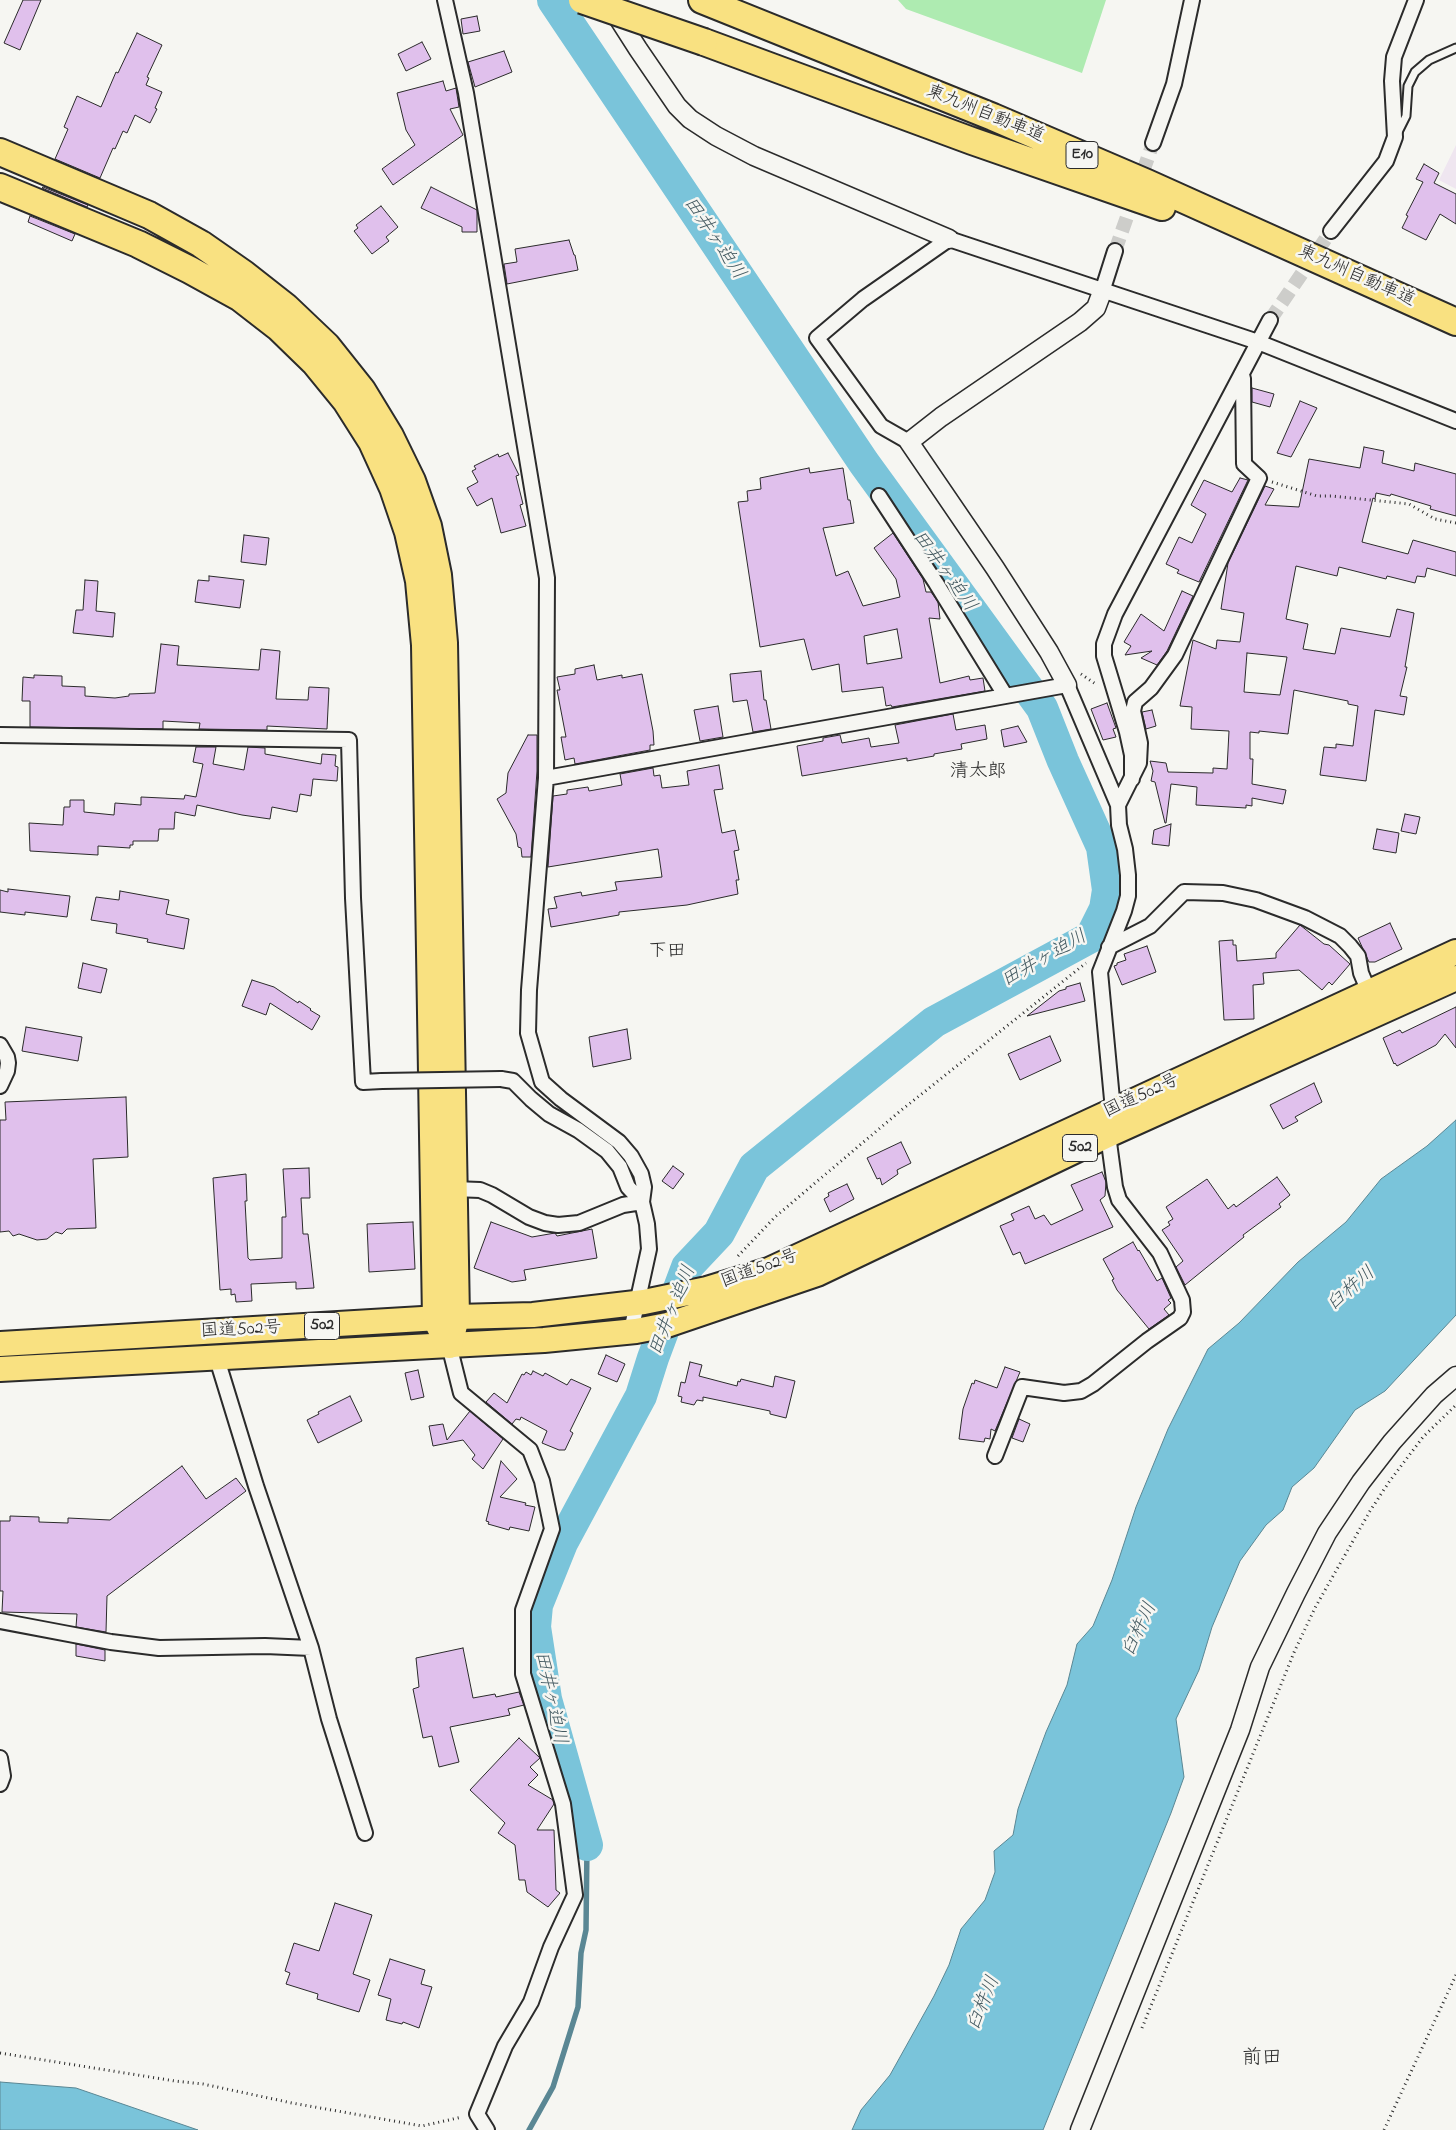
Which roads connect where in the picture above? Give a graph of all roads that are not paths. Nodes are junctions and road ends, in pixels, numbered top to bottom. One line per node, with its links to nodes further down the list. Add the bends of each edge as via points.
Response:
1 (445, 0): 27 (street, via 466,93 547,578)
2 (582, 0): 15 (highway, bridge)
3 (619, 0): 13 (street, via 615,13 676,106 690,119 754,156)
4 (702, 0): 15 (highway, 東九州自動車道 / E10, via 994,118)
5 (1192, 0): 9 (street, via 1174,84)
6 (1416, 0): 8 (street, via 1394,57)
7 (1456, 48): 8 (lane, via 1429,60 1415,72 1408,86 1406,116)
8 (1395, 137): 12 (street, via 1386,161)
9 (1153, 143)
10 (0, 152): 38 (highway, via 149,215 201,244 286,307 327,346 362,390 412,481 428,526 438,575 444,643)
11 (0, 187): 41 (highway, via 138,244 238,297 315,363 346,401 372,442 394,488 419,581 425,645)
12 (1331, 231)
13 (949, 240): 16 (street); 22 (street, via 863,299 817,338 881,426)
14 (1115, 251): 16 (street)
15 (1374, 284): 18 (highway, 東九州自動車道 / E10)
16 (1102, 292): 19 (street); 22 (street, via 1096,308 1080,322)
17 (1270, 320): 19 (street)
18 (1456, 322)
19 (1258, 342): 20 (street); 21 (street)
20 (1243, 374): 28 (street, via 1115,614 1104,651 1130,747); 28 (street, via 1244,464 1259,478 1175,655 1151,688 1134,702 1132,711 1141,752 1140,763)
21 (1456, 421)
22 (909, 442): 24 (street, via 995,568)
23 (879, 496): 25 (street)
24 (1060, 680): 25 (street); 29 (street)
25 (1010, 694): 27 (street)
26 (0, 735): 39 (street, bridge, via 350,740 353,898 363,1082 502,1078 513,1081 549,1114 607,1151 620,1167 628,1187)
27 (546, 778): 39 (street, via 528,1034 542,1082 619,1142 632,1156 644,1187)
28 (1132, 779): 29 (street)
29 (1118, 805): 30 (street, via 1128,896)
30 (1109, 947): 33 (street, via 1150,926 1184,892 1223,893 1256,900 1306,918 1340,936 1358,956); 36 (street, via 1100,972)
31 (1456, 952): 33 (highway, 国道502号 / 502)
32 (1456, 978): 37 (highway, 国道502号 / 502)
33 (1369, 992): 36 (highway, 国道502号 / 502)
34 (0, 1045): 35 (street, via 8,1063)
35 (0, 1086)
36 (1113, 1110): 37 (street); 40 (highway, 国道502号 / 502, via 769,1270 707,1289)
37 (1108, 1135): 42 (highway, 国道502号 / 502, via 817,1274 703,1314); 48 (street, via 1116,1194 1160,1253 1182,1300 1180,1318 1081,1390 1064,1393 1022,1387)
38 (454, 1189): 39 (street, via 480,1190 528,1217 558,1225 579,1224 623,1205); 41 (highway)
39 (642, 1202): 40 (street, via 649,1248)
40 (641, 1303): 41 (highway, 国道502号 / 502, via 532,1315); 42 (street)
41 (446, 1318): 43 (highway, 国道502号 / 502); 44 (highway)
42 (633, 1331): 44 (highway, 国道502号 / 502)
43 (0, 1344)
44 (449, 1345): 45 (highway, 国道502号 / 502); 54 (street, via 461,1393 530,1450 542,1482 552,1529 523,1610 523,1674 563,1804 575,1895 531,2002 505,2046 478,2114)
45 (217, 1359): 46 (highway, 国道502号 / 502); 50 (street)
46 (0, 1370)
47 (1456, 1376): 55 (street, via 1428,1402 1361,1482 1327,1533 1296,1593 1260,1667 1230,1756)
48 (995, 1456)
49 (0, 1621): 50 (street, via 159,1648)
50 (311, 1648): 53 (street, via 329,1719)
51 (0, 1758): 52 (street, via 3,1776)
52 (0, 1784)
53 (365, 1834)
54 (487, 2130)
55 (1080, 2130)

